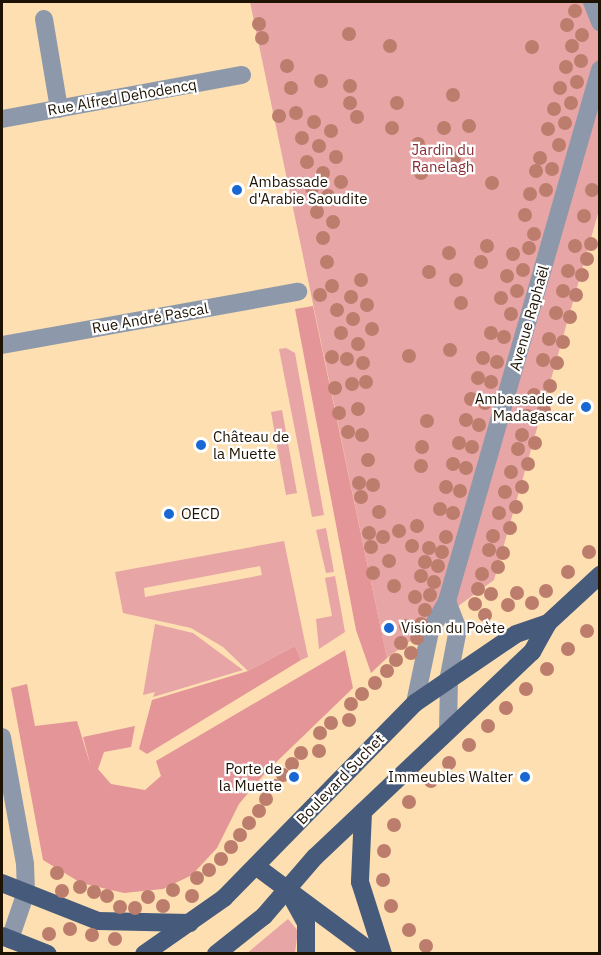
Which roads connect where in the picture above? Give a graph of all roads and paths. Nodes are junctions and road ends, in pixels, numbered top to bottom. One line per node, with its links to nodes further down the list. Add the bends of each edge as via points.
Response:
1 (592, 2): 3 (street)
2 (44, 19): 6 (street)
3 (600, 22)
4 (600, 70): 11 (street, Avenue Raphaël)
5 (242, 75): 6 (street, Rue Alfred Dehodencq)
6 (59, 109): 7 (street, Rue Alfred Dehodencq)
7 (2, 119)
8 (298, 292): 9 (street, Rue André Pascal)
9 (2, 345)
10 (600, 574): 12 (main road, Boulevard Suchet)
11 (447, 601): 13 (street, via 458,629); 14 (street, Avenue Raphaël, via 430,631)
12 (548, 623): 13 (main road, Boulevard Suchet, via 516,634); 15 (main road, Boulevard Suchet, via 532,651)
13 (449, 676): 14 (main road, Boulevard Suchet); 15 (street)
14 (415, 703): 18 (main road, Boulevard Suchet)
15 (448, 731): 17 (main road, Boulevard Suchet)
16 (2, 737): 21 (street)
17 (363, 812): 20 (main road, Boulevard Suchet); 29 (main road, via 360,882)
18 (257, 867): 20 (main road); 22 (main road, Boulevard Suchet)
19 (2, 883): 21 (main road)
20 (287, 889): 26 (main road, Boulevard Suchet, via 264,916); 27 (main road, via 306,923); 28 (main road)
21 (26, 892): 22 (main road, via 98,921); 23 (street)
22 (190, 923): 25 (main road, Boulevard Suchet)
23 (6, 938): 24 (main road)
24 (48, 954)
25 (144, 954)
26 (216, 954)
27 (306, 954)
28 (374, 954)
29 (383, 954)

